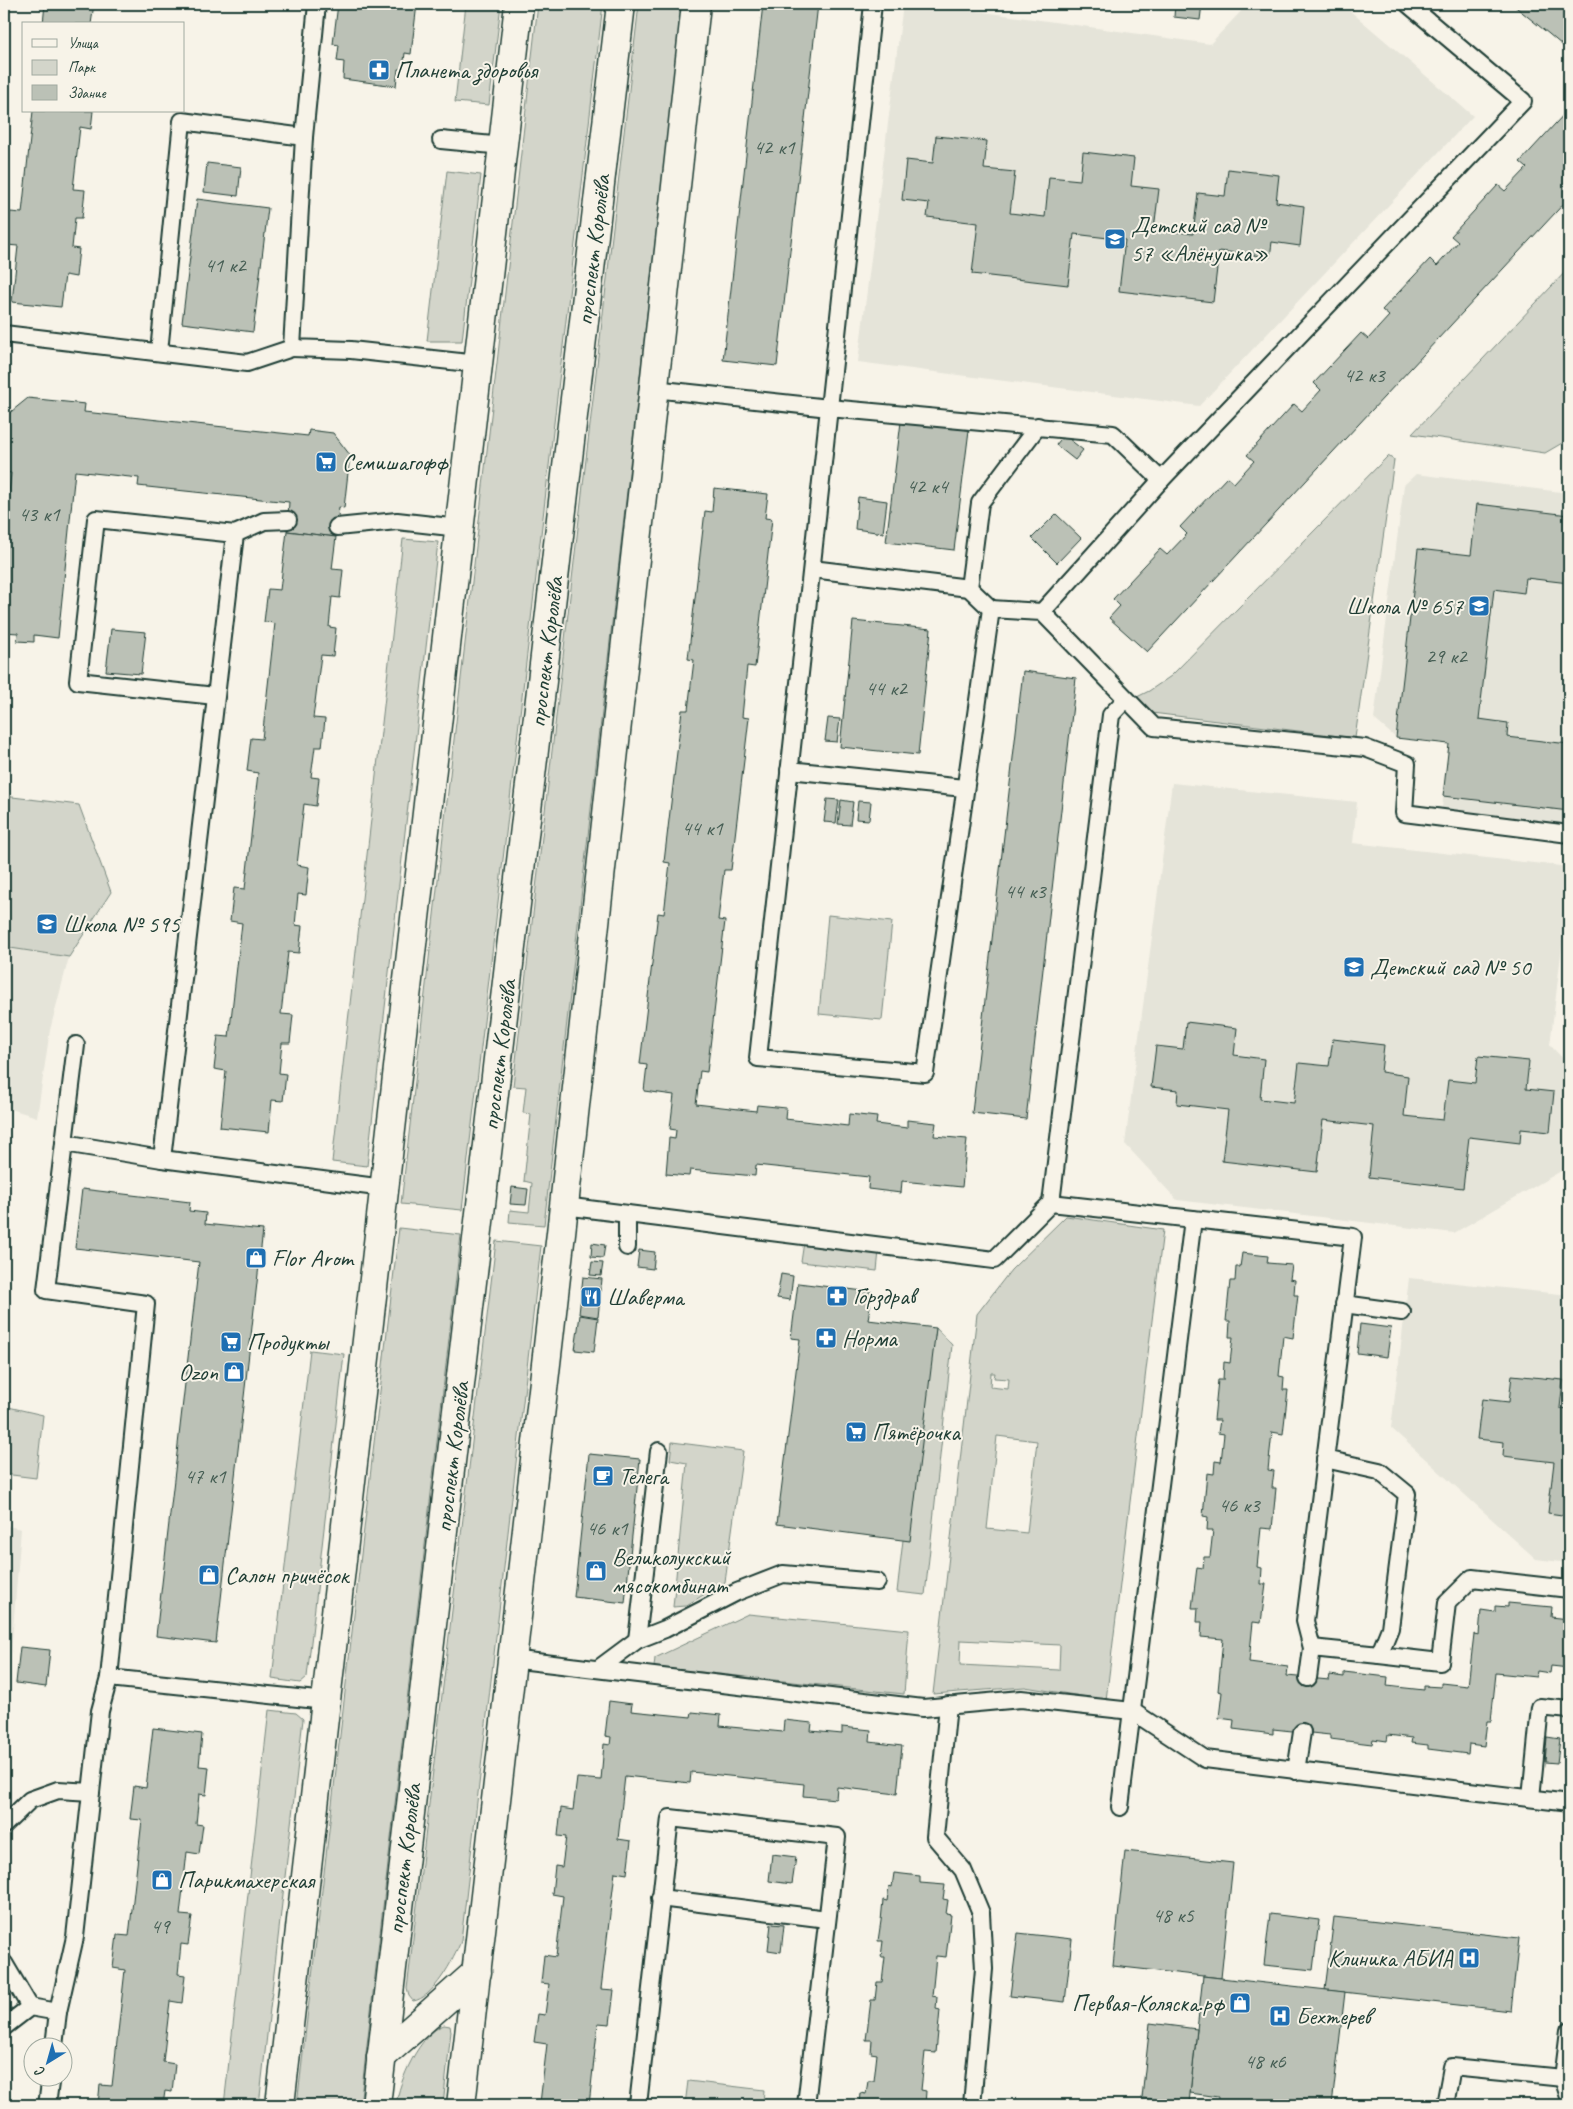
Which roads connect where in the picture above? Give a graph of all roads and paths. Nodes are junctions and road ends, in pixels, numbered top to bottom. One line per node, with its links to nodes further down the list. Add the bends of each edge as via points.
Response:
1 (317, 4): 7 (lane)
2 (519, 4): 9 (street)
3 (621, 4): 73 (street, проспект Королёва)
4 (696, 4): 14 (street)
5 (873, 4): 15 (lane)
6 (1408, 4): 17 (lane, via 1523,101)
7 (304, 137): 11 (lane); 12 (lane, via 182,122)
8 (441, 140): 9 (lane)
9 (503, 146): 13 (street)
10 (4, 334): 12 (lane)
11 (292, 348): 12 (lane, via 247,362); 13 (lane, via 351,350)
12 (159, 352)
13 (478, 364): 20 (street)
14 (654, 389): 15 (lane); 36 (street)
15 (829, 408): 16 (lane); 22 (lane)
16 (1038, 426): 17 (lane, via 1113,434); 23 (lane, via 980,503)
17 (1161, 480): 25 (lane)
18 (288, 520): 21 (lane, via 264,521)
19 (336, 527): 20 (lane, via 397,521)
20 (459, 528): 34 (street)
21 (235, 534): 26 (lane); 26 (lane, via 96,519 78,681)
22 (812, 569): 23 (lane); 28 (lane)
23 (969, 588): 24 (lane)
24 (991, 609): 25 (lane); 29 (lane)
25 (1042, 612): 27 (lane)
26 (215, 696): 33 (lane)
27 (1126, 699): 30 (lane, via 1154,727 1365,748 1406,764 1404,813); 35 (lane, via 1111,715)
28 (789, 770): 29 (lane); 29 (lane, via 758,1058 925,1073)
29 (964, 788)
30 (1569, 834)
31 (76, 1045): 32 (lane)
32 (64, 1143): 33 (lane); 51 (lane, via 46,1290 146,1304)
33 (162, 1158): 34 (lane)
34 (384, 1188): 53 (street)
35 (1051, 1204): 37 (lane, via 994,1260); 38 (lane)
36 (564, 1206): 37 (lane); 49 (street)
37 (627, 1214): 39 (lane)
38 (1193, 1219): 40 (lane, via 1352,1237); 56 (lane)
39 (627, 1246)
40 (1344, 1304): 41 (lane); 43 (lane)
41 (1402, 1312)
42 (659, 1452): 46 (lane)
43 (1325, 1459): 47 (lane, via 1305,1620); 48 (lane, via 1379,1472 1407,1494 1390,1628)
44 (877, 1582): 46 (lane, via 783,1574 737,1592)
45 (1569, 1589): 48 (lane, via 1472,1578 1447,1603 1440,1662)
46 (637, 1640): 50 (lane)
47 (1312, 1648): 48 (lane); 52 (lane)
48 (1379, 1656)
49 (511, 1659): 50 (lane); 67 (street)
50 (598, 1669): 54 (lane, via 923,1708)
51 (110, 1678): 53 (lane); 59 (lane, via 100,1711)
52 (1308, 1678)
53 (326, 1701): 78 (street)
54 (948, 1705): 56 (lane, via 1021,1699); 83 (lane, via 935,1836 963,1870 981,1914 984,1969)
55 (1569, 1710): 60 (lane, via 1540,1707)
56 (1132, 1711): 58 (lane, via 1205,1759); 62 (lane)
57 (1302, 1732): 58 (lane)
58 (1296, 1771): 60 (lane)
59 (91, 1792): 63 (lane, via 58,1790 30,1800); 69 (lane, via 75,1937)
60 (1531, 1798): 61 (lane)
61 (1569, 1803)
62 (1120, 1807)
63 (4, 1826)
64 (660, 1898): 65 (lane); 65 (lane, via 670,1818 828,1836 837,1838); 81 (lane)
65 (827, 1919): 82 (lane)
66 (4, 1963): 68 (lane)
67 (477, 1972): 73 (street); 80 (street)
68 (30, 2007): 69 (lane); 70 (lane)
69 (58, 2012): 72 (lane)
70 (4, 2028)
71 (1569, 2030): 74 (lane)
72 (55, 2036)
73 (381, 2057): 79 (street, проспект Королёва)
74 (1563, 2078): 76 (lane); 84 (lane, via 1452,2067)
75 (50, 2086): 77 (lane)
76 (1569, 2095)
77 (48, 2105)
78 (280, 2105)
79 (376, 2105)
80 (461, 2105)
81 (638, 2105)
82 (806, 2105)
83 (972, 2105)
84 (1445, 2105)

